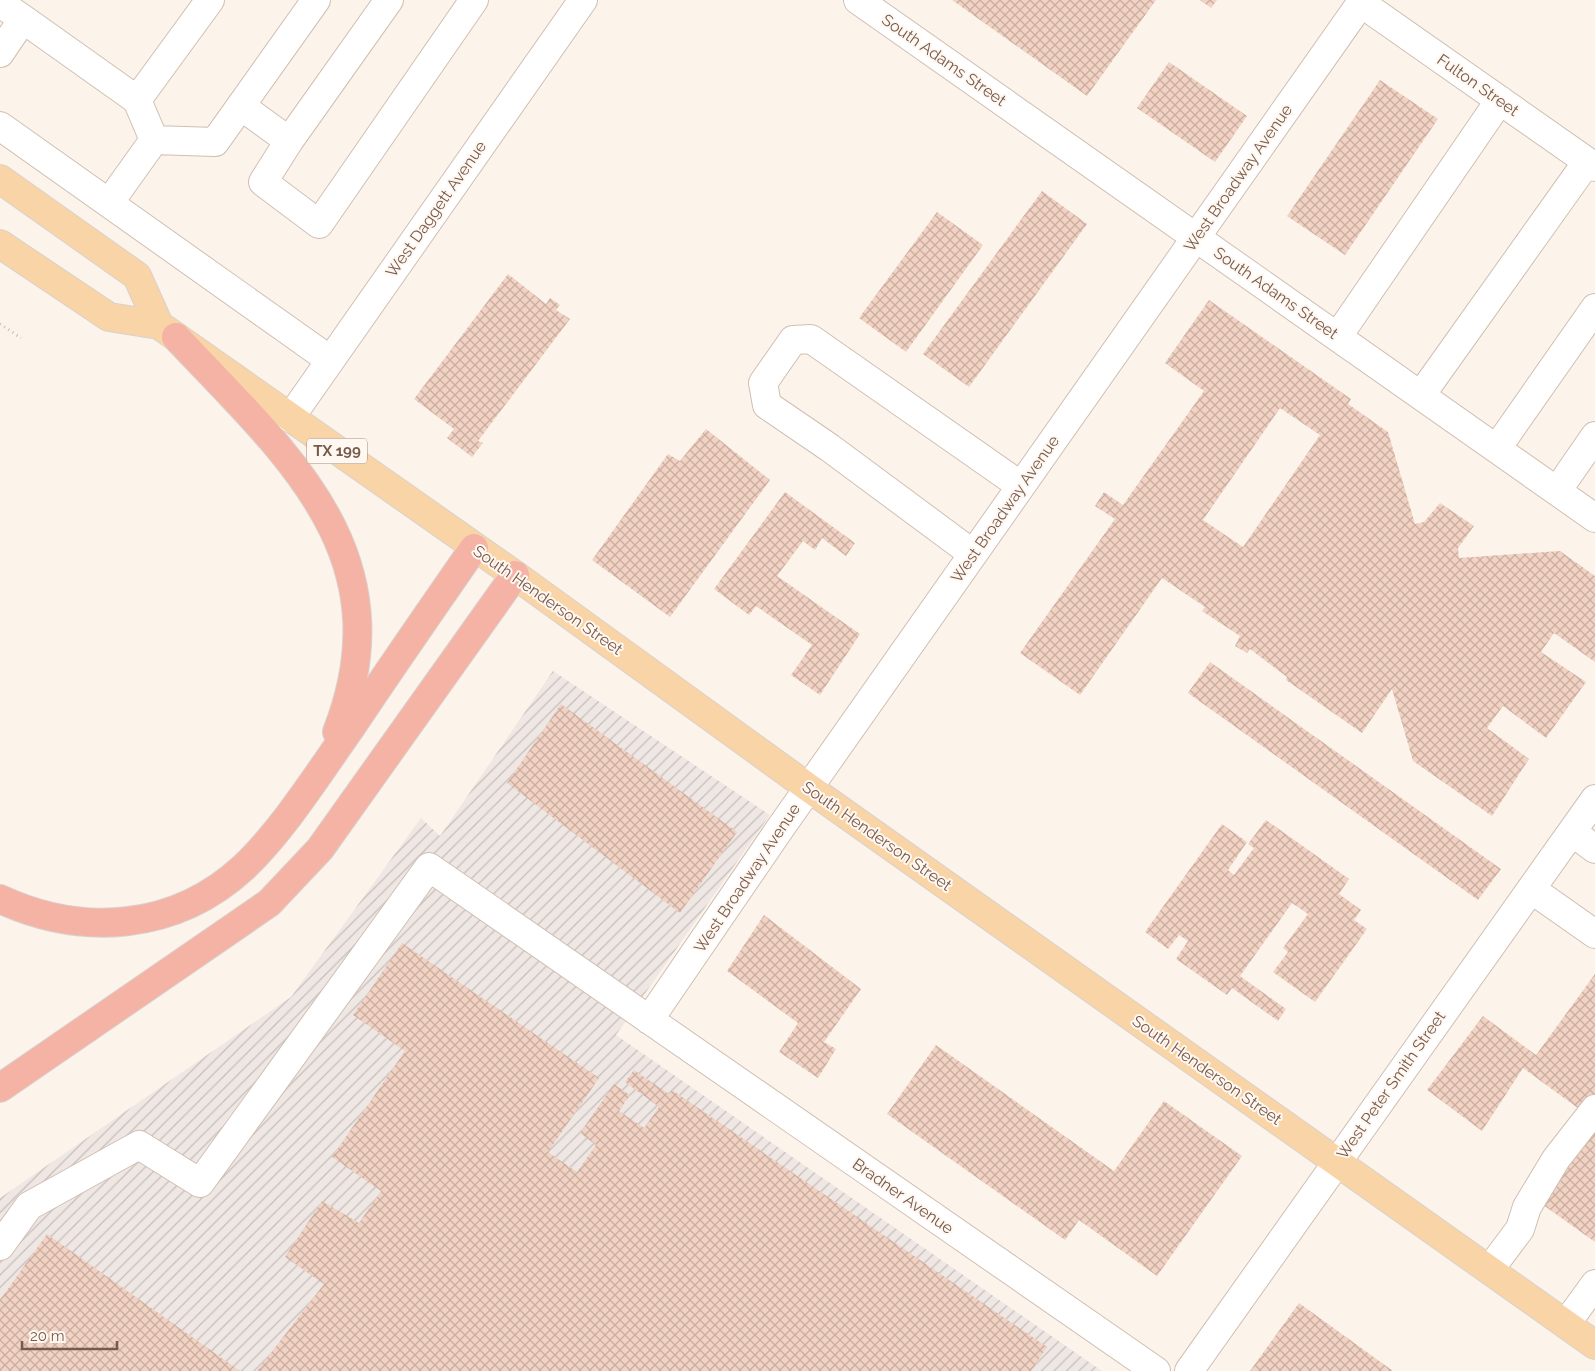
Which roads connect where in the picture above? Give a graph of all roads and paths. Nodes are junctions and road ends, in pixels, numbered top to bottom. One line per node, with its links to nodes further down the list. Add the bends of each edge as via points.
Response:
1 (210, 0): 11 (street)
2 (316, 0): 13 (street)
3 (389, 0): 16 (street)
4 (474, 0): 16 (street, via 319,224 263,182)
5 (583, 0): 27 (street, West Daggett Avenue)
6 (858, 0): 20 (street, South Adams Street)
7 (1362, 1): 12 (street, Fulton Street); 20 (street, West Broadway Avenue)
8 (0, 3): 9 (street)
9 (24, 20): 10 (street); 11 (street)
10 (0, 53)
11 (137, 100): 15 (street)
12 (1500, 100): 17 (street, Fulton Street); 25 (street)
13 (241, 106): 15 (street, via 215,142); 16 (street)
14 (0, 126): 19 (street)
15 (154, 140): 19 (street)
16 (290, 140)
17 (1591, 165): 28 (street)
18 (0, 179): 24 (main road, via 138,276)
19 (109, 203): 27 (street)
20 (1197, 237): 25 (street, South Adams Street); 32 (street, West Broadway Avenue)
21 (0, 244): 24 (main road, South Henderson Street / TX 199, via 109,317)
22 (1595, 308): 31 (street)
23 (0, 324): 26 (path)
24 (168, 331): 29 (main road, South Henderson Street / TX 199); 38 (highway, via 294,466 315,494 344,553 357,607 358,641 353,680)
25 (1338, 336): 28 (street, South Adams Street)
26 (21, 338)
27 (330, 360): 29 (street, West Daggett Avenue)
28 (1421, 395): 31 (street, South Adams Street)
29 (290, 418): 35 (main road, South Henderson Street / TX 199)
30 (1595, 436): 33 (street)
31 (1497, 448): 33 (street, South Adams Street)
32 (1021, 486): 36 (street, West Broadway Avenue); 36 (street, via 810,339 793,340 763,383 767,405)
33 (1557, 491): 34 (street, South Adams Street)
34 (1595, 518)
35 (474, 548): 37 (main road, South Henderson Street / TX 199); 38 (highway)
36 (973, 554): 39 (street, West Broadway Avenue)
37 (516, 575): 39 (main road, South Henderson Street); 47 (highway, via 320,849 296,877 269,903)
38 (323, 767): 44 (highway, via 269,839 243,867 215,890 187,905 158,916 108,924 73,922 38,914)
39 (809, 788): 46 (street, West Broadway Avenue); 49 (main road, South Henderson Street)
40 (1595, 799): 41 (street, West Peter Smith Street)
41 (1572, 832): 42 (street); 43 (street, West Peter Smith Street)
42 (1595, 849)
43 (1531, 888): 45 (street); 49 (street, West Peter Smith Street)
44 (0, 899)
45 (1595, 934)
46 (649, 1020): 50 (street, Bradner Avenue, via 429,867 200,1183 139,1144 28,1206); 55 (street, Bradner Avenue)
47 (0, 1088)
48 (1595, 1109): 51 (street, via 1556,1159 1527,1207 1520,1229)
49 (1337, 1162): 51 (main road, South Henderson Street); 56 (street, West Peter Smith Street)
50 (0, 1246)
51 (1490, 1269): 53 (main road, South Henderson Street)
52 (1595, 1284): 53 (street)
53 (1566, 1324): 54 (main road, South Henderson Street)
54 (1595, 1345)
55 (1156, 1371)
56 (1189, 1371)

